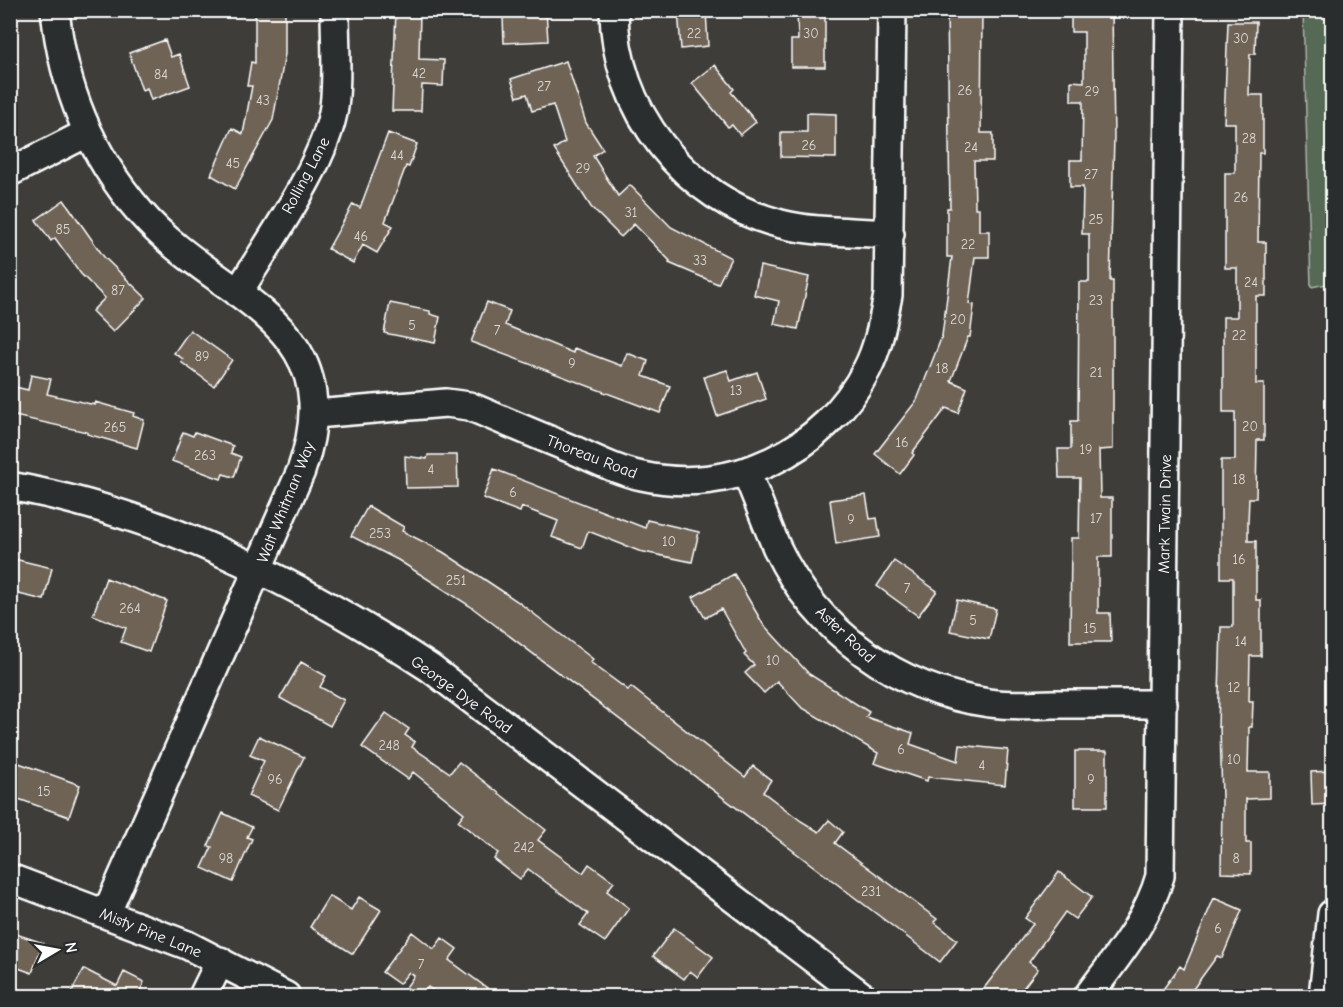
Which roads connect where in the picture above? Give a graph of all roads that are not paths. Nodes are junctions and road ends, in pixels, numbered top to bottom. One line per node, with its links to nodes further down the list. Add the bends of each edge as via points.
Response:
1 (55, 10): 6 (street, Walt Whitman Way, via 58,44 70,91)
2 (335, 10): 9 (street, Rolling Lane, via 334,105 327,135 316,161)
3 (614, 10): 8 (street, via 621,68 637,108 664,150 709,192 743,211 779,224)
4 (892, 10): 8 (street, Thoreau Road)
5 (1170, 10): 14 (street, Mark Twain Drive)
6 (87, 133): 7 (street); 9 (street, Walt Whitman Way, via 110,174 140,213 171,243)
7 (10, 172)
8 (890, 234): 11 (street, Thoreau Road, via 888,295 881,333 867,369 825,427 800,447)
9 (238, 293): 10 (street, Walt Whitman Way, via 273,320 292,342 304,363)
10 (315, 414): 11 (street, Thoreau Road, via 446,403 469,406 644,477 683,481); 13 (street, Walt Whitman Way, via 311,443 301,471)
11 (746, 472): 14 (street, Aster Road, via 778,550 800,586 825,619 878,664 918,685 956,698 991,704)
12 (10, 486): 13 (street, George Dye Road, via 132,519)
13 (259, 568): 16 (street, Walt Whitman Way); 21 (street, George Dye Road, via 365,625 430,668)
14 (1162, 704): 22 (street, Mark Twain Drive, via 1160,876 1140,924)
15 (10, 878): 16 (street, Misty Pine Lane)
16 (106, 914): 18 (street, Misty Pine Lane)
17 (1332, 914): 23 (street)
18 (220, 961): 19 (street); 20 (street, Misty Pine Lane)
19 (203, 996)
20 (286, 996)
21 (862, 996)
22 (1088, 996)
23 (1323, 996)

